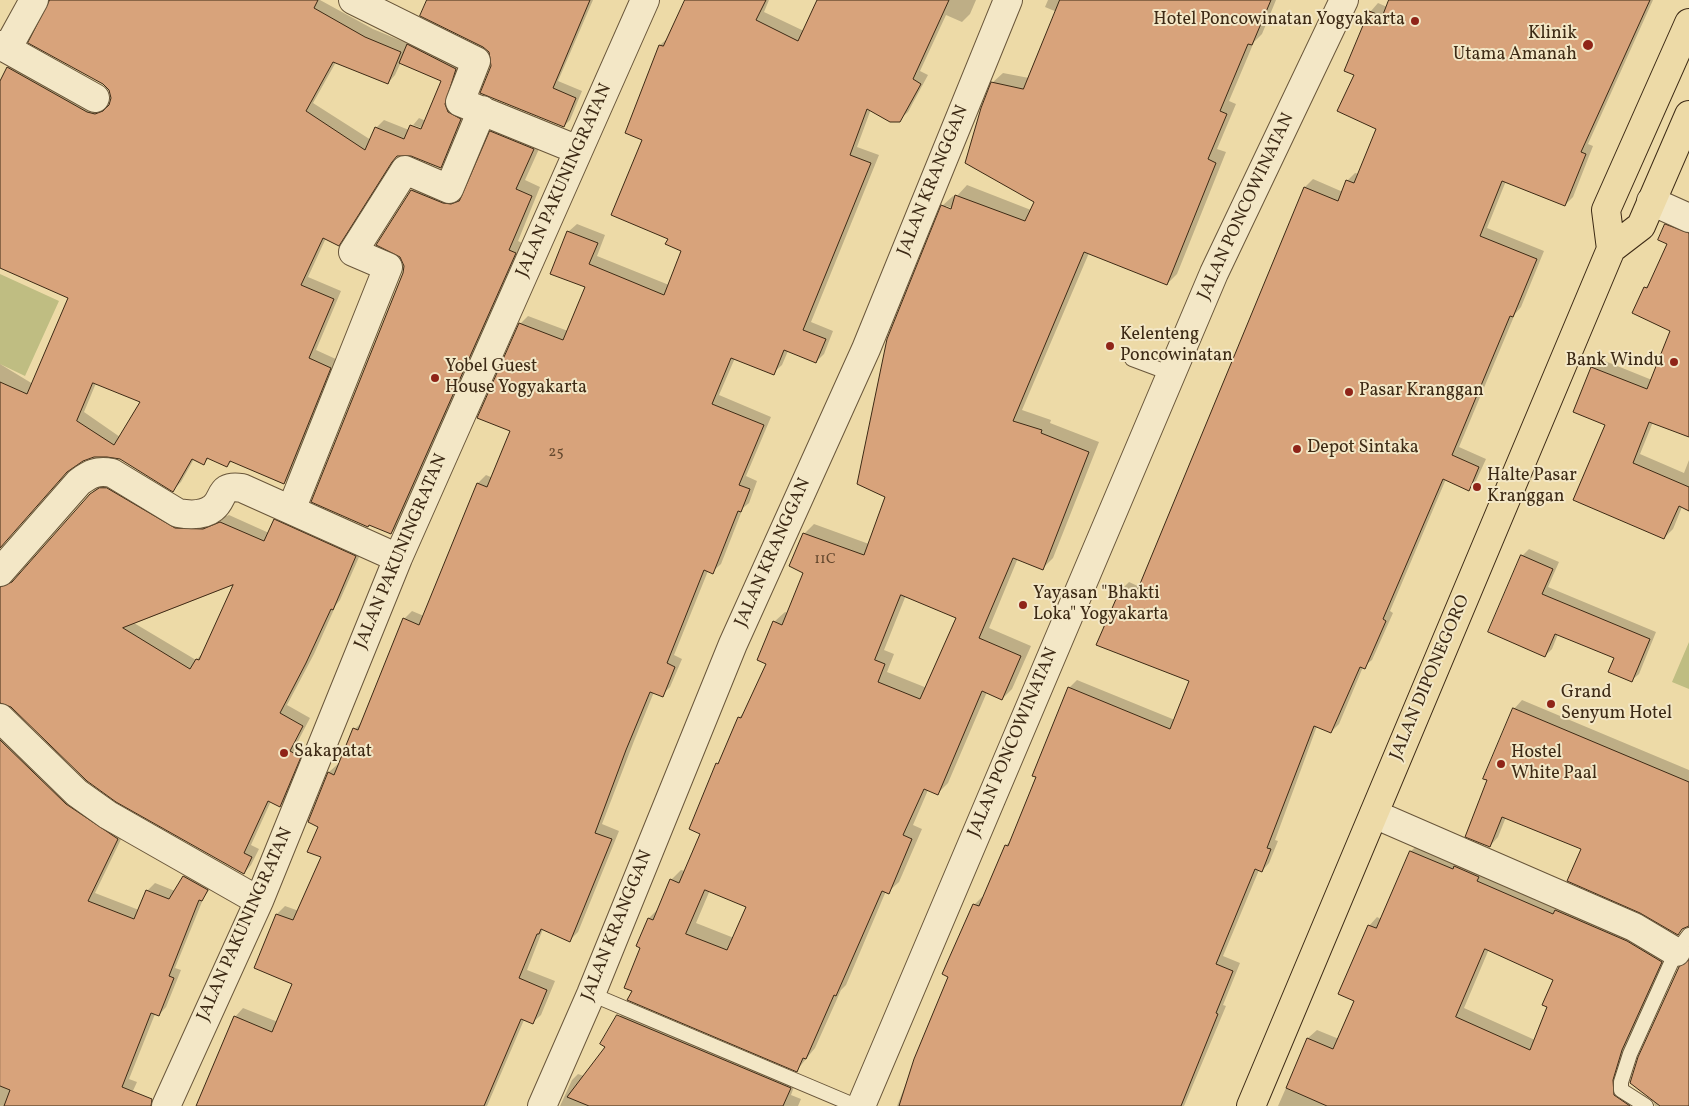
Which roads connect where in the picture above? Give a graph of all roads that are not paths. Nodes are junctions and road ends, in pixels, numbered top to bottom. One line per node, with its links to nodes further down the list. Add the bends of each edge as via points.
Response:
1 (34, 0): 7 (street)
2 (353, 0): 9 (street, via 474,60 459,100)
3 (644, 0): 11 (street, JALAN PAKUNINGRATAN)
4 (1008, 0): 24 (street, JALAN KRANGGAN, via 866,349 733,644)
5 (1344, 0): 16 (street, JALAN PONCOWINATAN, via 1214,273)
6 (1689, 22): 14 (main road, via 1606,210)
7 (3, 47): 8 (street)
8 (95, 98)
9 (482, 110): 11 (street); 17 (street, via 449,189 405,170 353,252 388,267)
10 (1689, 115): 12 (main road, JALAN DIPONEGORO)
11 (578, 150): 18 (street, JALAN PAKUNINGRATAN)
12 (1651, 201): 13 (street); 14 (main road, JALAN DIPONEGORO, via 1641,226)
13 (1689, 218)
14 (1611, 249): 21 (main road, JALAN DIPONEGORO)
15 (1132, 359): 16 (lane)
16 (1172, 374): 28 (street, JALAN PONCOWINATAN)
17 (291, 510): 18 (street); 19 (street, via 235,487 222,493 214,508 201,513 178,513 112,472 100,471 78,482)
18 (398, 558): 22 (street, JALAN PAKUNINGRATAN)
19 (0, 572)
20 (0, 718): 22 (street, via 76,793 108,815)
21 (1374, 814): 23 (street, via 1634,927); 29 (main road, JALAN DIPONEGORO)
22 (259, 901): 25 (street, JALAN PAKUNINGRATAN)
23 (1683, 944): 30 (lane, via 1630,1054 1621,1082 1621,1090)
24 (591, 994): 26 (street, JALAN KRANGGAN); 27 (lane)
25 (166, 1106)
26 (542, 1106)
27 (856, 1106)
28 (861, 1106)
29 (1251, 1106)
30 (1646, 1106)

